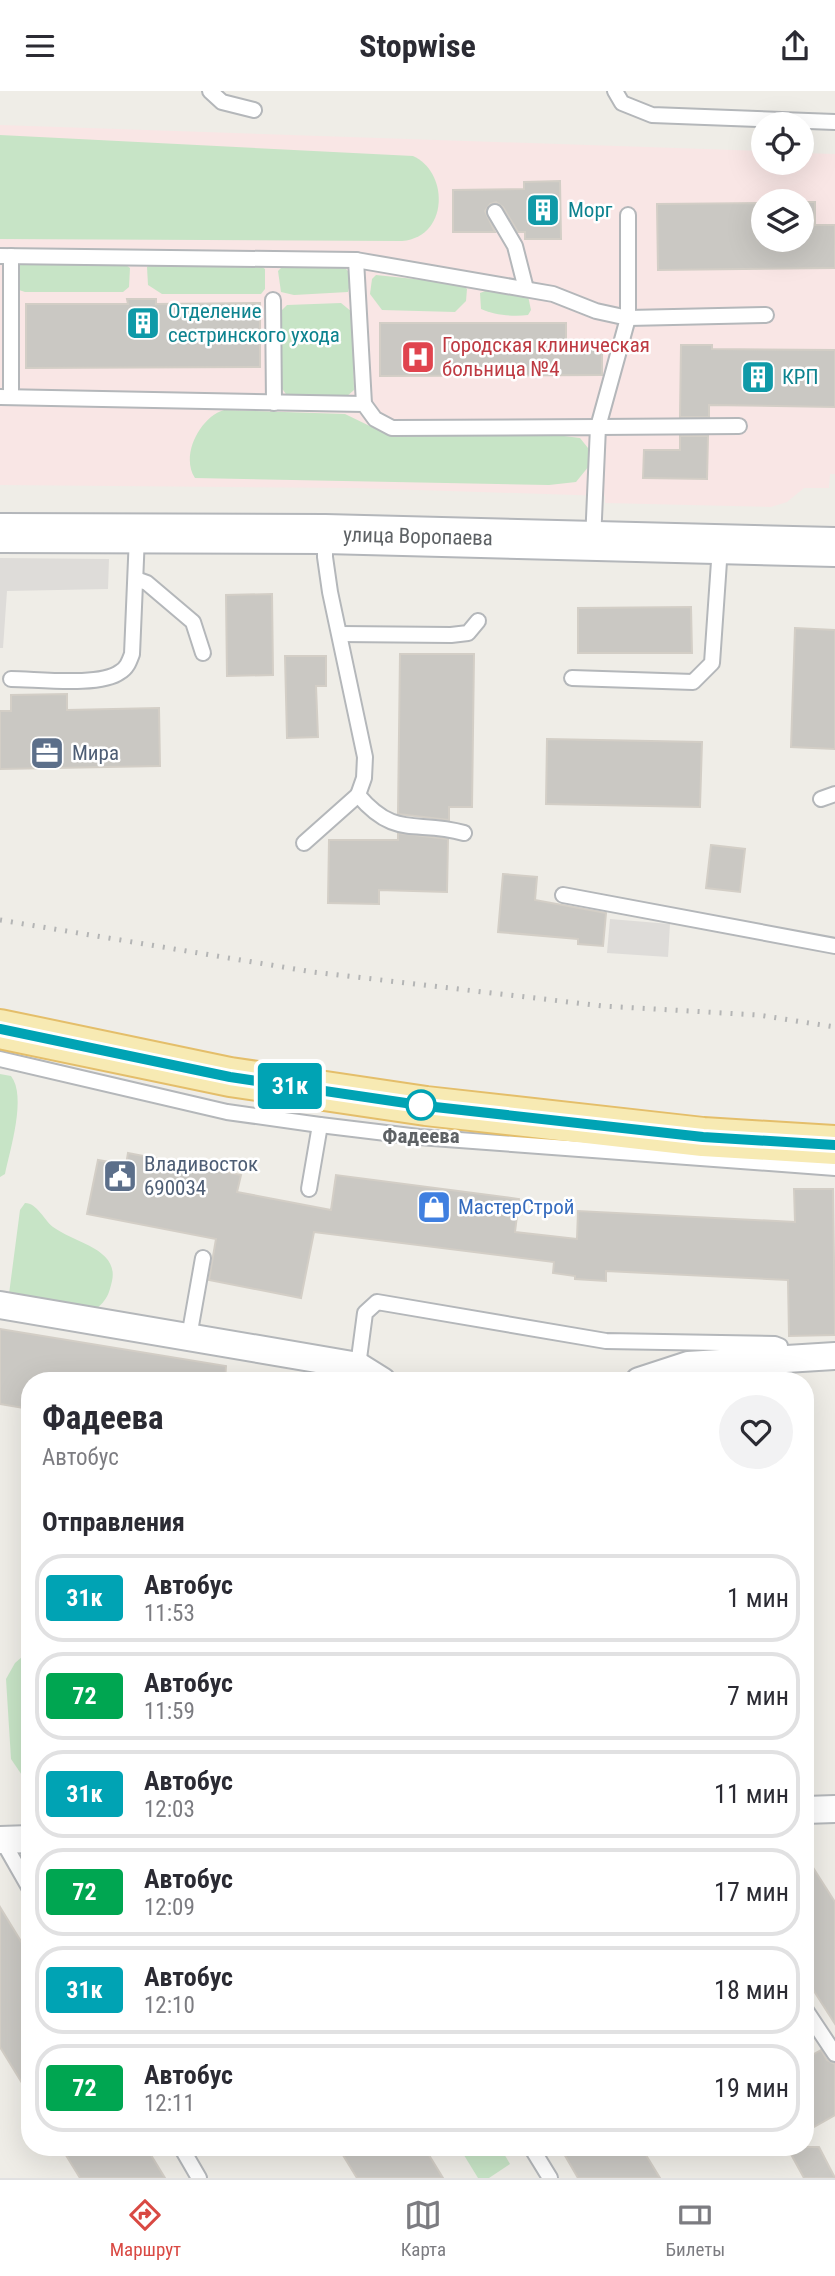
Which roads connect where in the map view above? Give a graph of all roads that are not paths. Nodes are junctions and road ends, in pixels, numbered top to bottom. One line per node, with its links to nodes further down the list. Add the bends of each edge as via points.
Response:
1 (210, 91): 3 (lane, via 222,102)
2 (615, 91): 4 (lane, via 622,103 652,115)
3 (254, 110)
4 (835, 122)
5 (495, 212): 9 (lane, via 515,246)
6 (628, 215): 12 (lane)
7 (6, 256): 8 (lane); 13 (lane)
8 (356, 260): 9 (lane); 15 (lane)
9 (526, 289): 12 (lane)
10 (273, 300): 14 (lane)
11 (766, 315): 12 (lane)
12 (628, 318): 17 (lane)
13 (6, 397): 14 (lane)
14 (274, 403): 15 (lane)
15 (364, 404): 17 (lane, via 375,419 391,428)
16 (739, 426): 17 (lane)
17 (598, 427): 21 (lane)
18 (0, 533): 20 (main road, улица Воропаева)
19 (326, 534): 20 (main road, улица Воропаева); 21 (main road, улица Воропаева); 26 (lane, via 325,557)
20 (137, 536): 24 (lane)
21 (593, 542): 22 (main road, улица Воропаева)
22 (720, 544): 23 (main road, улица Воропаева); 28 (lane, via 712,663 703,674 692,682)
23 (835, 547)
24 (136, 579): 27 (lane, via 193,622); 29 (lane, via 128,666 99,679)
25 (478, 621): 26 (lane, via 468,633 451,635)
26 (340, 633): 30 (lane, via 365,757)
27 (203, 653)
28 (572, 678)
29 (11, 679)
30 (358, 795): 31 (lane, via 383,820 401,827); 32 (lane)
31 (464, 833)
32 (304, 843)
33 (564, 895): 34 (lane)
34 (835, 946)
35 (0, 1029): 38 (main road, via 230,1077 426,1106 703,1137)
36 (0, 1059): 37 (lane, via 227,1112)
37 (320, 1125): 39 (lane, via 419,1137); 40 (lane)
38 (835, 1145)
39 (835, 1168)
40 (309, 1189)
41 (203, 1258): 43 (lane)
42 (0, 1305): 43 (street)
43 (190, 1338): 46 (street)
44 (835, 1356): 45 (street)
45 (780, 1358): 47 (lane, via 780,1346 775,1344 606,1341 384,1302 370,1306 365,1313); 48 (street, via 688,1365)
46 (348, 1372)
47 (357, 1372)
48 (667, 1372)
49 (835, 1809): 50 (street)
50 (814, 1810)
51 (21, 1839): 52 (street)
52 (1, 1840): 53 (lane)
53 (21, 1874)
54 (814, 2022): 55 (lane)
55 (835, 2054)
56 (186, 2156): 58 (lane)
57 (537, 2156): 59 (lane)
58 (199, 2178)
59 (550, 2178)

